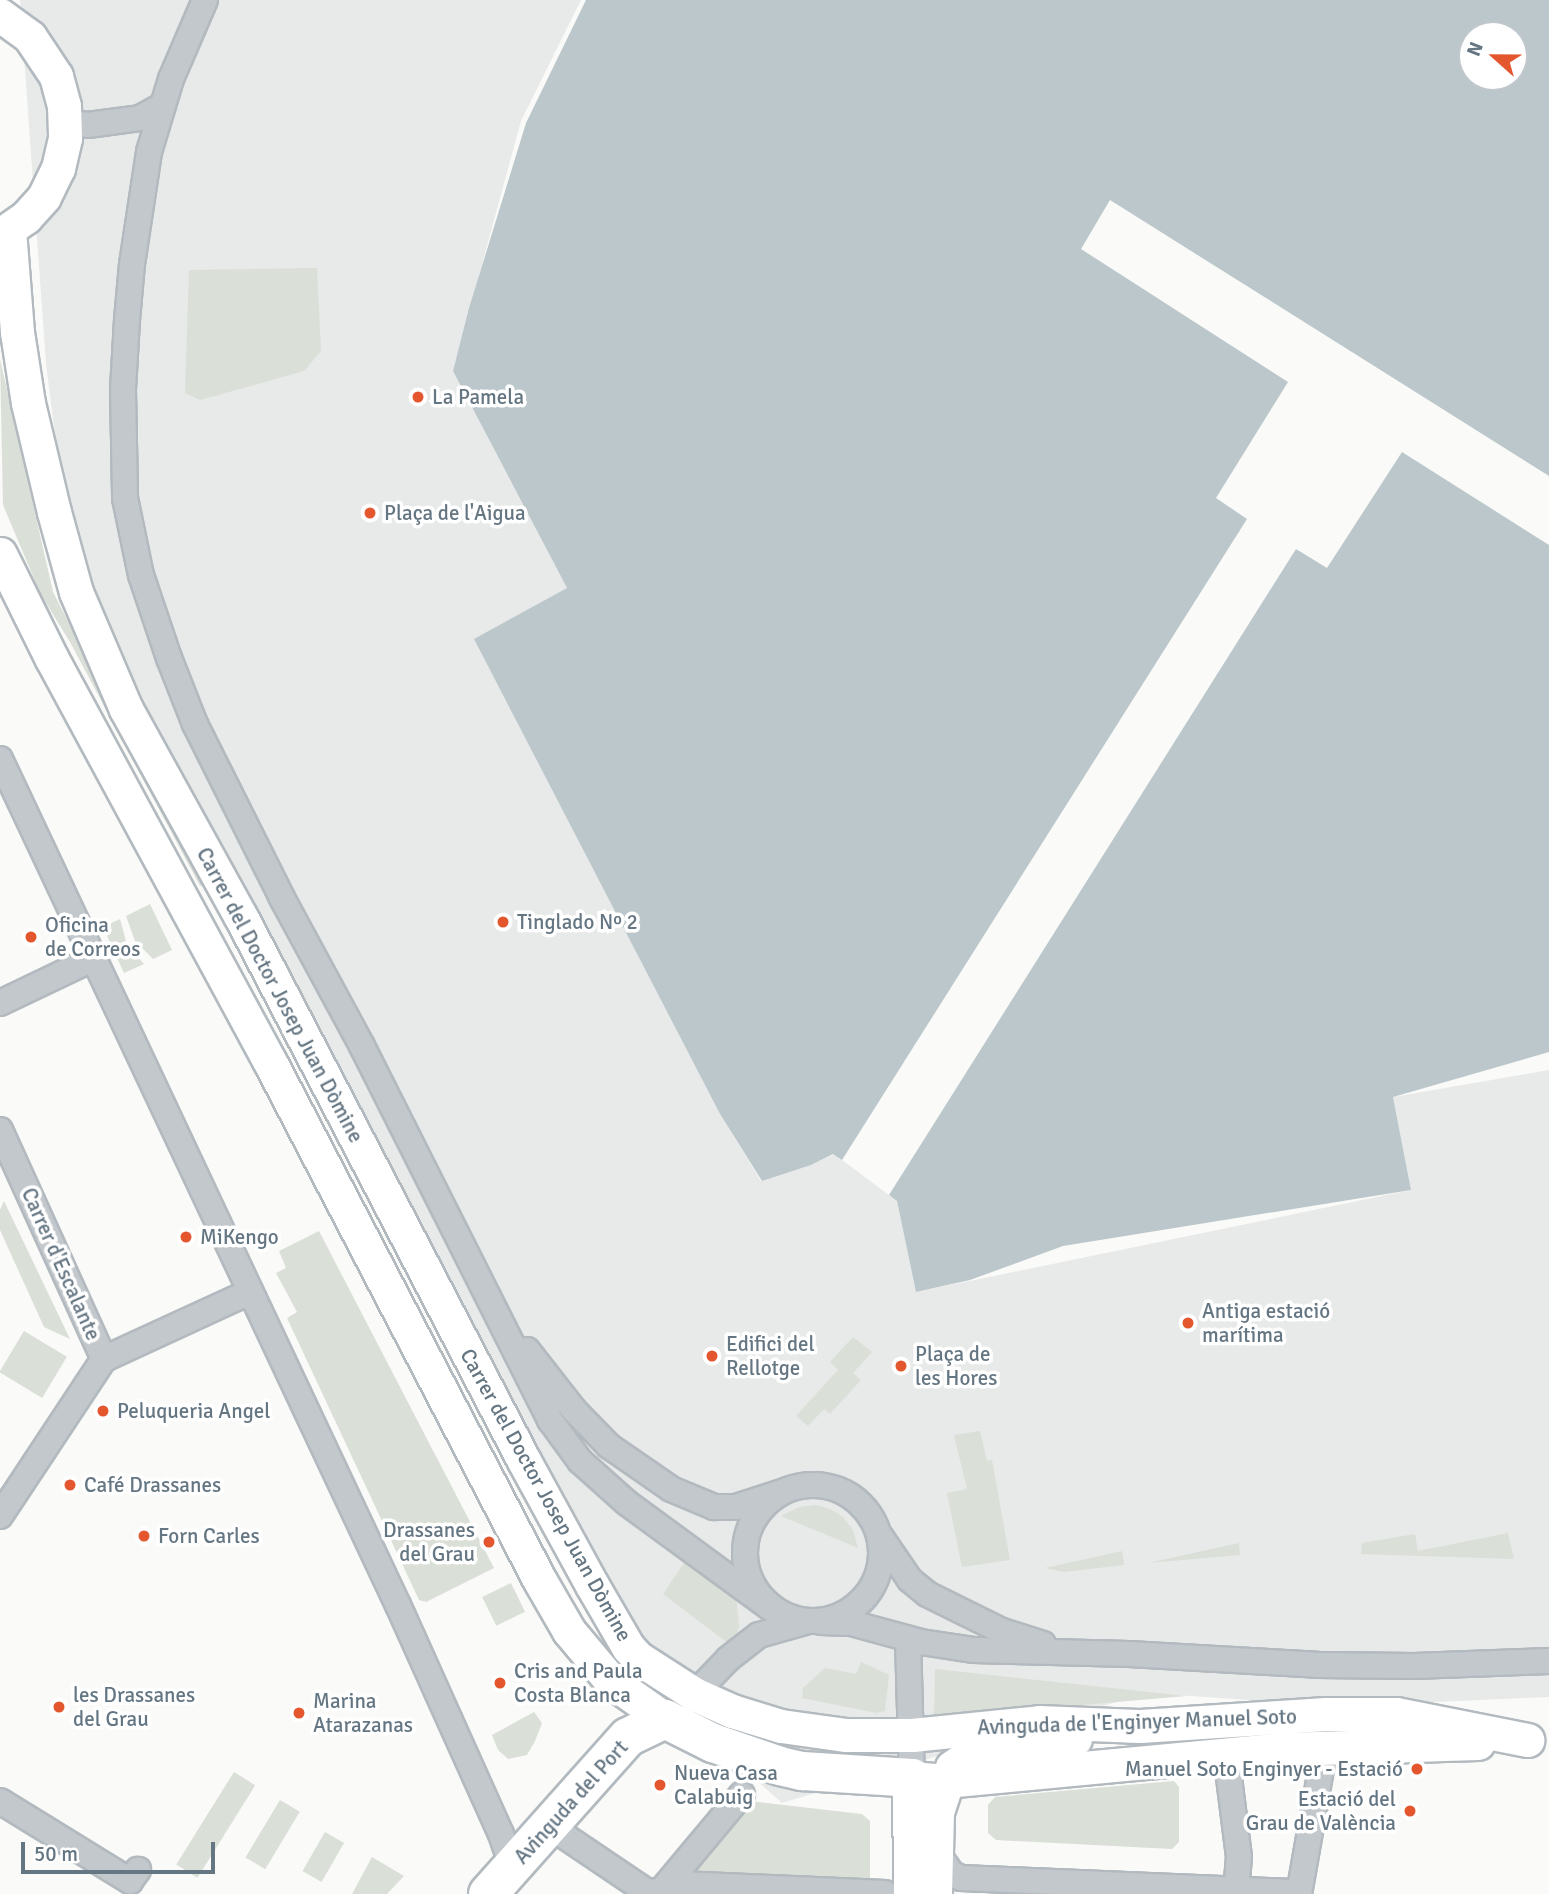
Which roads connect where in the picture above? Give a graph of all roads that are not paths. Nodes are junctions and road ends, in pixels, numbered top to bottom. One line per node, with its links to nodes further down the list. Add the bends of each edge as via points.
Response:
1 (205, 0): 3 (street, Carrer del Doctor Josep Juan Dòmine)
2 (8, 13): 4 (main road, via 45,55 56,76)
3 (163, 105): 4 (street, via 140,118 88,125); 11 (street, Carrer del Doctor Josep Juan Dòmine, via 149,152 129,284 123,390 125,498 145,587 195,724)
4 (65, 122): 5 (main road, via 58,168 49,187 26,217)
5 (4, 233): 21 (main road, Carrer del Doctor Josep Juan Dòmine, via 23,367 54,512 76,592 126,709 241,917 548,1505)
6 (0, 554): 24 (main road, Carrer del Doctor Josep Juan Dòmine, via 539,1579 569,1631)
7 (0, 758): 8 (street)
8 (94, 958): 9 (street); 12 (street)
9 (0, 1003)
10 (0, 1130): 13 (street, Carrer d'Escalante)
11 (456, 1233): 14 (street, Carrer del Doctor Josep Juan Dòmine, via 528,1351 609,1446 671,1489 714,1507 736,1507); 17 (street, Carrer del Doctor Josep Juan Dòmine, via 550,1420 580,1461 627,1503)
12 (250, 1292): 13 (street); 36 (street, via 501,1834)
13 (104, 1359): 15 (street)
14 (782, 1492): 16 (street, via 821,1485 841,1490 871,1516); 17 (street, via 763,1506 751,1525 745,1548 747,1571 756,1592)
15 (0, 1516)
16 (880, 1535): 18 (street, via 882,1559 876,1582 863,1601 844,1615); 20 (street, via 910,1580 927,1594 1002,1631)
17 (772, 1609): 18 (street)
18 (813, 1622): 19 (street, via 851,1623); 23 (street, via 759,1634)
19 (908, 1639): 20 (street, via 974,1650); 26 (street)
20 (1091, 1655): 22 (street, via 1317,1665)
21 (638, 1658): 23 (main road, Carrer del Doctor Josep Juan Dòmine); 24 (main road, via 645,1672)
22 (1549, 1661)
23 (694, 1694): 24 (street, Avinguda del Port); 26 (main road, Avinguda de l'Enginyer Manuel Soto, via 732,1712 781,1726 846,1735)
24 (646, 1721): 30 (main road, Avinguda de l'Enginyer Manuel Soto, via 803,1771); 33 (main road, Avinguda del Port)
25 (1140, 1726): 26 (main road, Avinguda de l'Enginyer Manuel Soto, via 1039,1722); 27 (main road, Avinguda de l'Enginyer Manuel Soto, via 1396,1714); 30 (main road, via 971,1754)
26 (912, 1735): 30 (street)
27 (1538, 1741): 28 (main road, Avinguda de l'Enginyer Manuel Soto)
28 (1325, 1747): 29 (main road, Avinguda de l'Enginyer Manuel Soto); 39 (street)
29 (1226, 1754): 30 (main road, Avinguda de l'Enginyer Manuel Soto); 37 (street, via 1239,1857)
30 (928, 1780): 34 (main road, via 937,1812); 40 (main road)
31 (742, 1794): 38 (street)
32 (0, 1801): 35 (street, via 130,1881)
33 (548, 1825): 36 (main road, Avinguda del Port); 38 (street, via 646,1891)
34 (935, 1850): 37 (street, via 951,1874 961,1878); 41 (main road)
35 (138, 1870)
36 (500, 1880)
37 (1236, 1890): 39 (street)
38 (659, 1893): 40 (street, via 680,1884)
39 (1299, 1893)
40 (899, 1894)
41 (935, 1894)

